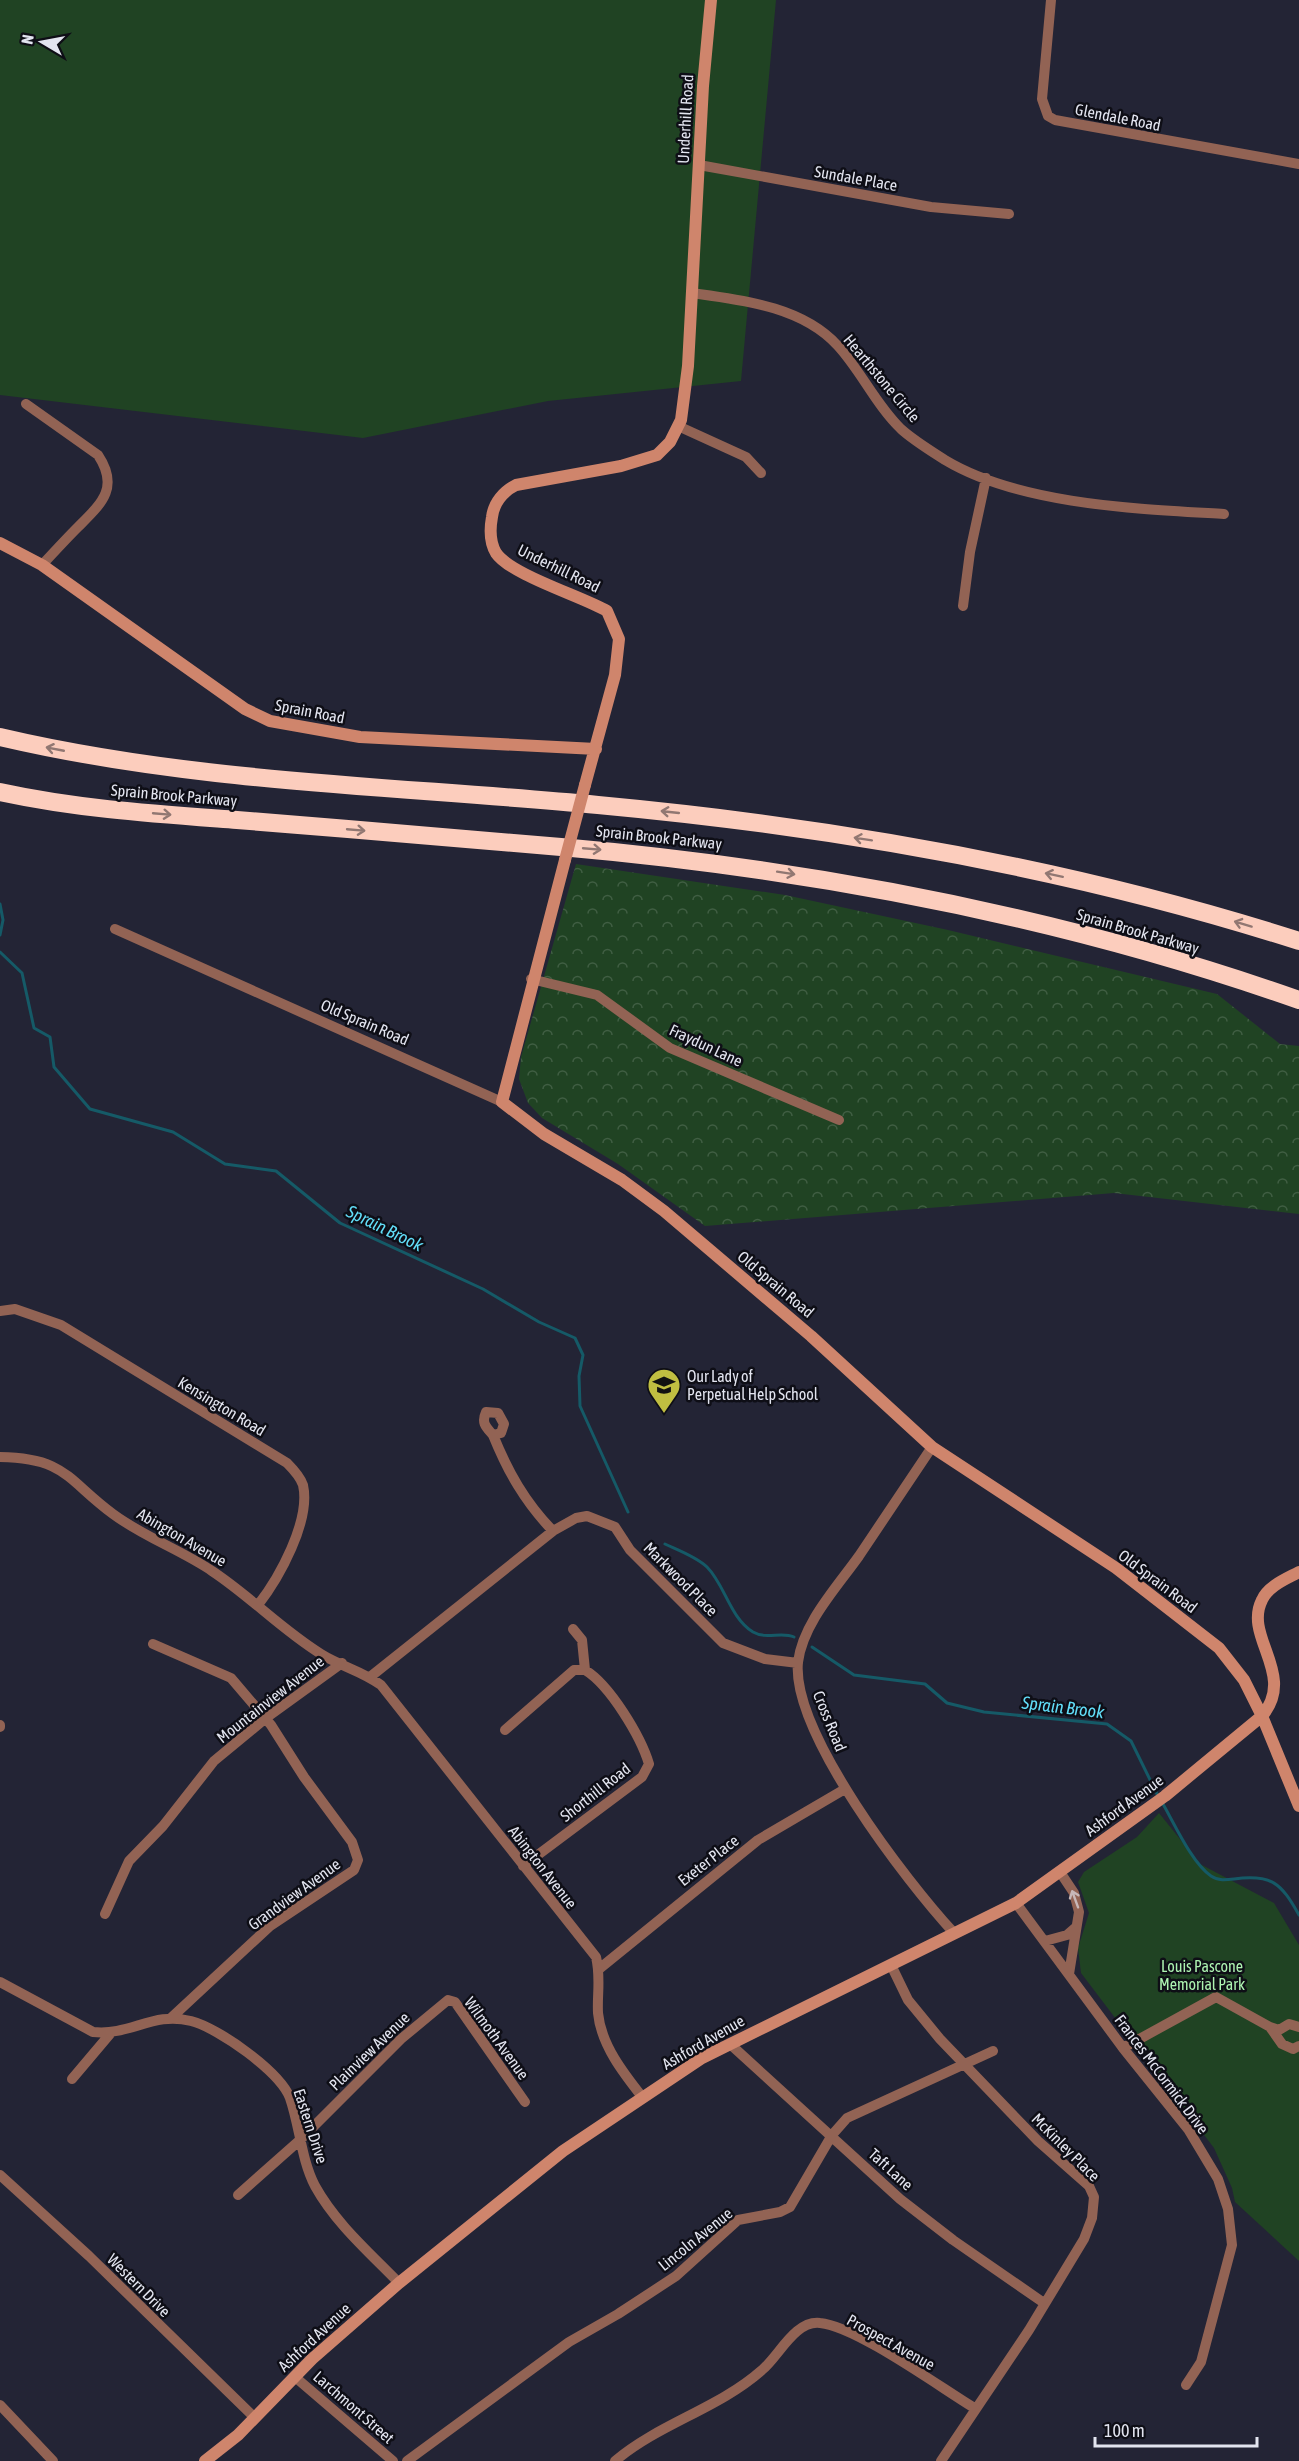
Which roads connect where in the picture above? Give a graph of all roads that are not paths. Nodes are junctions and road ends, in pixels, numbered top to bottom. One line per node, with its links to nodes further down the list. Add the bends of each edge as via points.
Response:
1 (711, 0): 4 (street, Underhill Road)
2 (1051, 0): 3 (street, Glendale Road, via 1042,99 1048,116)
3 (1299, 164)
4 (699, 165): 5 (street, Sundale Place, via 931,207); 6 (street, Underhill Road)
5 (1009, 214)
6 (691, 293): 8 (street, Underhill Road, via 687,376); 10 (street, Hearthstone Circle, via 779,310 816,329 837,345 901,429 947,461)
7 (26, 404): 13 (street, via 98,455 105,466 108,487 101,505)
8 (678, 426): 9 (street, via 746,457); 16 (street, Underhill Road, via 670,442 657,454 621,466 516,485 506,490 493,509 491,537 499,556 521,572 607,611 612,620 619,639 615,675)
9 (761, 474)
10 (986, 478): 11 (street, Hearthstone Circle, via 1067,499 1142,509); 14 (street)
11 (1224, 513)
12 (0, 543): 13 (street, Sprain Road)
13 (42, 565): 16 (street, Sprain Road, via 245,709 270,721 360,737)
14 (963, 606)
15 (0, 737): 19 (highway, Sprain Brook Parkway, one-way to 15, via 1091,884 837,835 629,808 192,770)
16 (596, 749): 20 (street, Underhill Road, bridge)
17 (0, 792): 21 (highway, Sprain Brook Parkway, one-way to 21, via 122,811 634,853 811,877 1064,930)
18 (115, 929): 22 (street, Old Sprain Road)
19 (1299, 941)
20 (532, 979): 22 (street, Underhill Road); 23 (street, Fraydun Lane, via 597,995 670,1048)
21 (1299, 1000)
22 (502, 1102): 26 (street, Old Sprain Road, via 544,1134 622,1180 664,1211 789,1316)
23 (840, 1120)
24 (0, 1311): 30 (street, Kensington Road, via 15,1309 61,1324 287,1462 303,1484 301,1525 272,1588)
25 (493, 1435): 28 (street, via 514,1481 532,1509)
26 (932, 1447): 34 (street, Cross Road, via 811,1626); 37 (street, Old Sprain Road, via 1116,1568 1220,1648 1244,1680)
27 (0, 1457): 30 (street, Abington Avenue, via 30,1458 65,1472 113,1514 210,1569)
28 (553, 1531): 34 (street, Markwood Place, via 587,1516 615,1527 630,1550 723,1642 765,1659); 36 (street)
29 (1299, 1572): 37 (street, via 1273,1587 1262,1598 1258,1610 1275,1689 1271,1705)
30 (258, 1605): 33 (street, Abington Avenue, via 322,1655)
31 (573, 1629): 35 (street, via 582,1640)
32 (153, 1644): 38 (street, via 231,1678)
33 (342, 1663): 36 (street, Mountainview Avenue); 38 (street, Mountainview Avenue)
34 (798, 1663): 40 (street, Cross Road, via 802,1693 823,1749)
35 (585, 1670): 39 (street, via 574,1670); 42 (street, Shorthill Road, via 605,1688 644,1748 649,1764 642,1777)
36 (370, 1677): 42 (street, Abington Avenue, via 381,1685)
37 (1262, 1716): 41 (street, Old Sprain Road); 43 (street, Ashford Avenue, via 1165,1796)
38 (266, 1718): 45 (street, Mountainview Avenue, via 214,1761 163,1826 129,1861); 54 (street, Grandview Avenue, via 358,1853 358,1860 354,1870 270,1926)
39 (505, 1730)
40 (845, 1789): 47 (street, Cross Road, via 919,1896); 50 (street, Exeter Place, via 758,1840)
41 (1299, 1806)
42 (523, 1866): 50 (street, Abington Avenue, via 596,1958)
43 (1060, 1872): 44 (street, Ashford Avenue); 46 (street, one-way to 43, via 1077,1902)
44 (1016, 1903): 47 (street, Ashford Avenue); 48 (street, Frances McCormick Drive)
45 (105, 1914)
46 (1075, 1928): 48 (street, via 1067,1935); 51 (street)
47 (954, 1933): 49 (street, Ashford Avenue)
48 (1045, 1941): 51 (street, Frances McCormick Drive)
49 (891, 1965): 58 (street, Ashford Avenue); 62 (street, McKinley Place, via 908,2000)
50 (599, 1969): 64 (street, Abington Avenue, via 600,2026 619,2068)
51 (1069, 1974): 60 (street, Frances McCormick Drive)
52 (0, 1982): 57 (street, via 93,2032)
53 (441, 2003): 65 (street, Wilmoth Avenue, via 454,2002); 67 (street, Plainview Avenue)
54 (171, 2018): 57 (street, Eastern Drive, via 151,2020); 67 (street, Eastern Drive, via 193,2021 268,2067 289,2097)
55 (1270, 2027): 56 (street); 59 (street, via 1282,2044 1293,2049); 60 (street, via 1216,1997)
56 (1299, 2027)
57 (110, 2034): 63 (street)
58 (730, 2044): 64 (street, Ashford Avenue); 66 (street, Taft Lane)
59 (1299, 2046)
60 (1123, 2048): 73 (street, Frances McCormick Drive, via 1188,2129 1218,2179 1228,2209 1232,2245 1223,2286 1200,2362)
61 (993, 2051): 62 (street, Lincoln Avenue)
62 (965, 2065): 66 (street, Lincoln Avenue, via 848,2118); 71 (street, McKinley Place, via 1089,2186 1094,2197 1092,2218 1083,2239)
63 (72, 2079)
64 (643, 2098): 70 (street, Ashford Avenue, via 563,2151)
65 (525, 2102)
66 (832, 2135): 71 (street, Taft Lane, via 900,2199); 80 (street, Lincoln Avenue, via 790,2207 738,2220 676,2276 569,2342)
67 (300, 2140): 69 (street, Plainview Avenue); 70 (street, Eastern Drive, via 315,2186 341,2224)
68 (0, 2175): 76 (street, Western Drive)
69 (238, 2195)
70 (399, 2283): 72 (street, Ashford Avenue)
71 (1044, 2303): 75 (street, McKinley Place)
72 (295, 2377): 76 (street, Ashford Avenue); 79 (street, Larchmont Street)
73 (1186, 2385)
74 (0, 2405): 77 (street)
75 (976, 2409): 81 (street, Prospect Avenue, via 863,2340 842,2329 812,2323 802,2326 763,2370 718,2402 653,2433); 82 (street, McKinley Place)
76 (255, 2418): 78 (street, Ashford Avenue)
77 (52, 2461)
78 (205, 2461)
79 (393, 2461)
80 (407, 2461)
81 (615, 2461)
82 (941, 2461)

